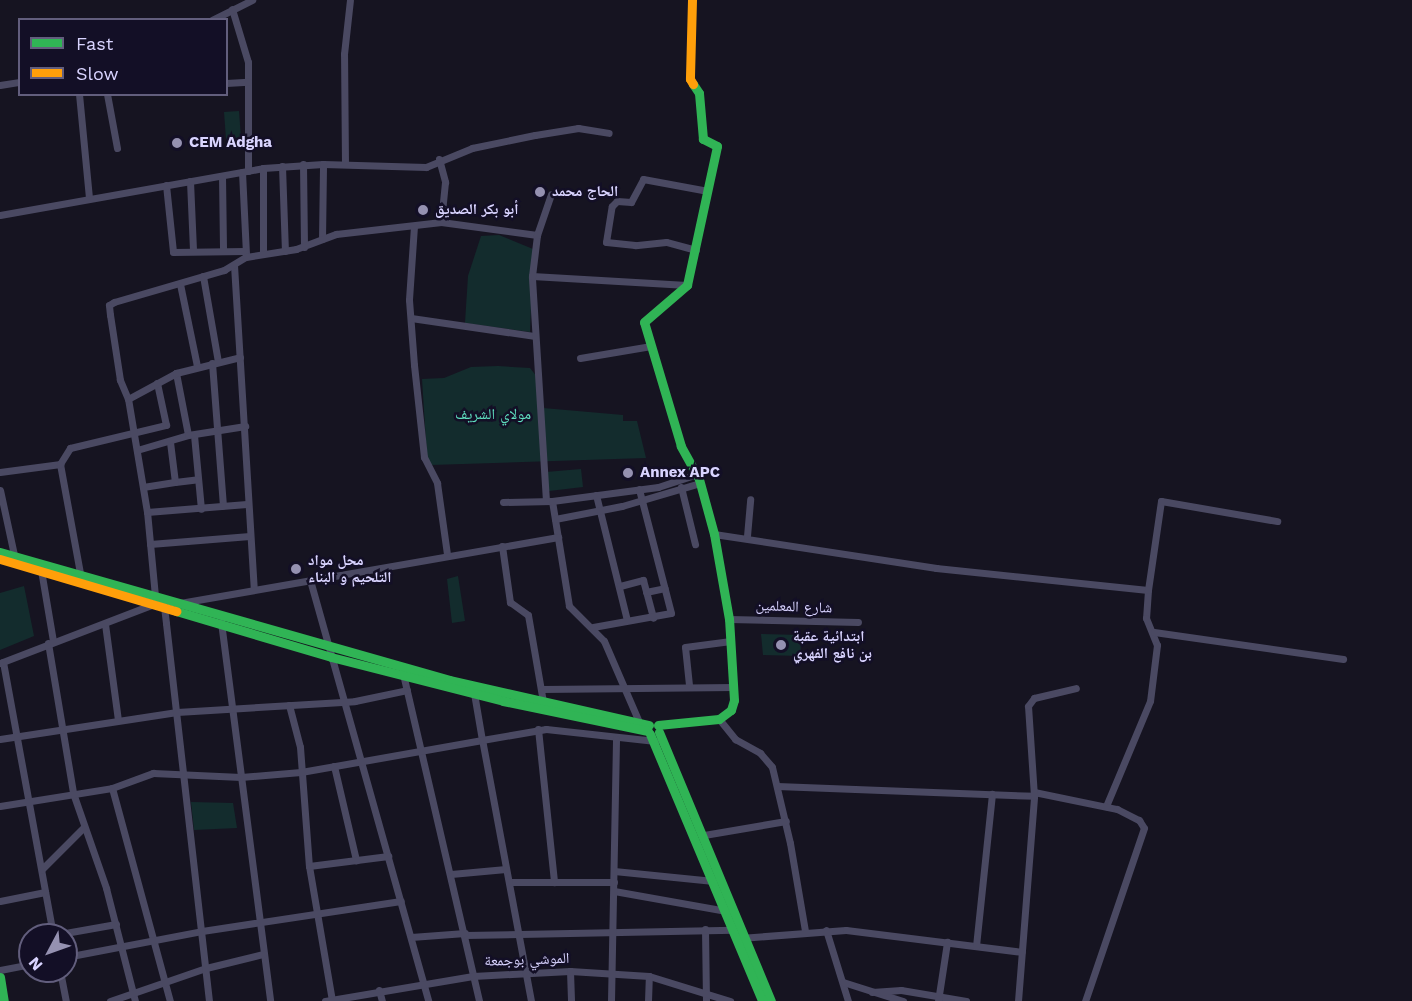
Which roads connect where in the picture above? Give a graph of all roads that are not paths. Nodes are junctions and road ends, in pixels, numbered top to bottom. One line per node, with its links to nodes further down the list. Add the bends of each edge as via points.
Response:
1 (252, 0): 5 (street)
2 (350, 0): 18 (street, via 344,54)
3 (686, 0): 4 (street)
4 (692, 0): 25 (street, via 690,79 699,93 703,139 717,146)
5 (233, 6): 6 (street); 8 (street, via 245,50)
6 (215, 18)
7 (18, 82): 10 (street)
8 (248, 82): 9 (street); 21 (street)
9 (228, 83)
10 (0, 85)
11 (79, 96): 27 (street)
12 (107, 96): 14 (street)
13 (609, 133): 15 (street, via 578,128 549,132)
14 (117, 148)
15 (439, 159): 18 (street, via 426,167); 29 (street, via 445,182)
16 (303, 164): 17 (street); 19 (street); 33 (street)
17 (323, 164): 18 (street); 32 (street)
18 (345, 164)
19 (282, 166): 20 (street); 37 (street)
20 (263, 168): 21 (street); 38 (street)
21 (245, 171): 22 (street); 39 (street)
22 (222, 176): 23 (street); 34 (street)
23 (190, 181): 24 (street); 36 (street)
24 (166, 185): 27 (street); 36 (street, via 173,252)
25 (708, 191): 35 (street); 35 (street, via 641,179 633,200 617,201 612,206 606,242 666,242)
26 (551, 194): 31 (street)
27 (89, 198): 28 (street)
28 (0, 215)
29 (441, 222): 30 (street); 31 (street)
30 (414, 226): 32 (street); 45 (street)
31 (537, 235): 42 (street)
32 (322, 239): 33 (street)
33 (304, 247): 37 (street)
34 (223, 250): 36 (street); 39 (street)
35 (696, 250): 44 (street)
36 (193, 251)
37 (285, 251): 38 (street)
38 (263, 253): 39 (street)
39 (245, 254): 40 (street)
40 (234, 265): 41 (street); 48 (street)
41 (203, 276): 43 (street); 50 (street)
42 (532, 276): 44 (street); 46 (street)
43 (180, 284): 51 (street); 54 (street, via 109,305 120,380)
44 (687, 285): 47 (street, via 645,319)
45 (411, 318): 46 (street); 90 (street, via 424,457 437,483)
46 (534, 336): 73 (street)
47 (651, 346): 49 (street); 63 (street, via 681,446)
48 (240, 357): 50 (street); 55 (street)
49 (580, 358)
50 (215, 362): 51 (street); 56 (street)
51 (197, 366): 52 (street)
52 (176, 373): 53 (street); 57 (street)
53 (157, 383): 54 (street); 58 (street, via 167,424)
54 (128, 399): 58 (street)
55 (244, 426): 56 (street); 75 (street)
56 (218, 430): 57 (street); 76 (street)
57 (191, 435): 59 (street); 64 (street)
58 (134, 436): 60 (street); 61 (street, via 70,448)
59 (170, 442): 60 (street); 65 (street)
60 (137, 450): 66 (street)
61 (60, 464): 62 (street); 94 (street)
62 (0, 472)
63 (698, 479): 67 (street); 68 (street); 82 (street)
64 (198, 480): 65 (street); 77 (street)
65 (175, 482): 66 (street)
66 (143, 487): 79 (street)
67 (681, 488): 72 (street); 87 (street)
68 (639, 489): 70 (street); 72 (street)
69 (0, 490): 91 (street)
70 (596, 495): 73 (street); 78 (street)
71 (750, 499): 84 (street)
72 (643, 500): 78 (street); 98 (street)
73 (549, 501): 74 (street); 80 (street)
74 (502, 502)
75 (247, 504): 76 (street); 83 (street)
76 (222, 506): 77 (street)
77 (201, 509): 79 (street)
78 (600, 511): 80 (street); 96 (street)
79 (147, 512): 86 (street)
80 (555, 519): 85 (street)
81 (1277, 521): 99 (street, via 1161,501)
82 (714, 534): 84 (street); 104 (street)
83 (250, 536): 86 (street); 97 (street)
84 (747, 536): 99 (street, via 947,569)
85 (558, 537): 88 (street); 109 (street, via 569,606)
86 (150, 544): 101 (street)
87 (695, 544)
88 (502, 546): 90 (street); 121 (street, via 510,602 528,615)
89 (0, 552): 91 (street)
90 (447, 554): 95 (street)
91 (14, 555): 94 (street)
92 (0, 560): 93 (street)
93 (41, 570): 101 (street); 112 (street)
94 (80, 573): 101 (street)
95 (310, 580): 97 (street); 113 (street)
96 (620, 586): 100 (street, via 643,580); 105 (street)
97 (254, 588): 102 (street)
98 (665, 588): 100 (street); 103 (street, via 670,614)
99 (1148, 590): 110 (street, via 1146,618)
100 (646, 592): 103 (street)
101 (158, 602): 102 (street); 106 (street); 108 (street); 129 (street)
102 (178, 603): 106 (street)
103 (653, 618): 105 (street)
104 (729, 619): 107 (street, شارع المعلمين); 111 (street)
105 (627, 620): 109 (street)
106 (221, 621): 113 (street); 128 (street)
107 (858, 622)
108 (105, 624): 112 (street); 130 (street)
109 (593, 627): 119 (street, via 604,641)
110 (1154, 632): 114 (street); 152 (street, via 1157,645 1150,701)
111 (731, 641): 117 (street, via 685,647); 118 (street)
112 (50, 642): 115 (street); 132 (street)
113 (329, 652): 116 (street); 124 (street); 125 (street)
114 (1343, 660)
115 (2, 663): 135 (street)
116 (403, 674): 122 (street); 123 (street)
117 (689, 685): 118 (street); 119 (street)
118 (735, 687): 131 (street, via 731,710)
119 (626, 688): 121 (street); 134 (street)
120 (1076, 688): 149 (street, via 1029,702)
121 (542, 689): 126 (street)
122 (407, 690): 125 (street); 139 (street)
123 (474, 693): 124 (street); 138 (street)
124 (504, 697): 126 (street); 134 (street)
125 (344, 701): 127 (street); 140 (street)
126 (543, 702): 134 (street)
127 (289, 705): 128 (street); 143 (street, via 300,747)
128 (232, 708): 129 (street); 144 (street)
129 (177, 712): 130 (street); 142 (street)
130 (118, 720): 132 (street)
131 (719, 720): 134 (street); 145 (street, via 740,743 764,756)
132 (63, 728): 135 (street); 147 (street)
133 (538, 729): 137 (street); 138 (street); 165 (street)
134 (651, 730): 137 (street); 155 (street); 163 (street)
135 (19, 736): 136 (street); 150 (street)
136 (0, 739)
137 (616, 739): 161 (street)
138 (482, 740): 139 (street); 160 (street)
139 (421, 749): 140 (street); 162 (street)
140 (362, 761): 141 (street); 156 (street)
141 (334, 766): 143 (street); 157 (street)
142 (183, 772): 144 (street); 146 (street, via 146,775); 179 (street)
143 (301, 772): 144 (street); 158 (street)
144 (241, 777): 173 (street)
145 (777, 786): 148 (street); 153 (street)
146 (112, 788): 147 (street); 186 (street)
147 (73, 793): 150 (street); 154 (street)
148 (992, 794): 149 (street); 188 (street)
149 (1034, 794): 152 (street); 190 (street)
150 (30, 800): 151 (street); 159 (street)
151 (0, 806)
152 (1106, 806): 233 (street, via 1139,820 1144,832)
153 (786, 821): 155 (street); 180 (street)
154 (84, 827): 159 (street); 175 (street)
155 (704, 835): 184 (street)
156 (388, 856): 157 (street); 170 (street)
157 (356, 860): 158 (street)
158 (309, 866): 172 (street)
159 (42, 869): 168 (street)
160 (506, 869): 162 (street); 164 (street)
161 (614, 872): 163 (street); 166 (street)
162 (451, 874): 182 (street)
163 (713, 881): 171 (street)
164 (509, 882): 165 (street); 183 (street)
165 (554, 882): 166 (street)
166 (614, 882): 167 (street)
167 (614, 891): 171 (street); 181 (street)
168 (45, 892): 169 (street); 174 (street)
169 (0, 901)
170 (401, 901): 172 (street); 185 (street)
171 (726, 911): 184 (street)
172 (316, 914): 173 (street); 211 (street)
173 (258, 922): 179 (street); 191 (street)
174 (51, 923)
175 (116, 924): 178 (street); 189 (street)
176 (705, 929): 181 (street); 184 (street); 209 (street)
177 (826, 930): 180 (street); 187 (street); 203 (street)
178 (78, 931)
179 (202, 931): 186 (street); 194 (street)
180 (805, 931): 184 (street)
181 (612, 932): 183 (street); 198 (street)
182 (465, 934): 183 (street); 185 (street); 199 (street)
183 (518, 935): 197 (street)
184 (738, 935): 227 (street); 228 (street)
185 (411, 937): 205 (street)
186 (154, 940): 189 (street); 202 (street)
187 (947, 942): 188 (street); 210 (street)
188 (976, 945): 190 (street)
189 (122, 947): 192 (street); 207 (street)
190 (1022, 952): 232 (street)
191 (264, 954): 194 (street); 218 (street)
192 (78, 955)
193 (18, 966): 195 (street)
194 (206, 968): 202 (street); 217 (street)
195 (0, 970)
196 (570, 971): 197 (street, الموشي بوجمعة); 198 (street, الموشي بوجمعة); 223 (street)
197 (524, 972): 199 (street, الموشي بوجمعة); 222 (street)
198 (611, 972): 200 (street, الموشي بوجمعة); 224 (street)
199 (473, 976): 205 (street, الموشي بوجمعة); 221 (street)
200 (649, 976): 209 (street, الموشي بوجمعة); 225 (street)
201 (0, 977): 212 (street)
202 (165, 981): 207 (street); 216 (street)
203 (843, 982): 208 (street); 229 (street)
204 (62, 983): 213 (street)
205 (423, 983): 206 (street, الموشي بوجمعة); 220 (street)
206 (379, 990): 211 (street, الموشي بوجمعة); 219 (street)
207 (133, 992): 214 (street); 215 (street)
208 (872, 992): 210 (street, via 901,990); 230 (street)
209 (706, 997): 226 (street, الموشي بوجمعة)
210 (939, 998): 231 (street)
211 (329, 1000)
212 (4, 1001)
213 (66, 1001)
214 (110, 1001)
215 (135, 1001)
216 (170, 1001)
217 (209, 1001)
218 (270, 1001)
219 (382, 1001)
220 (428, 1001)
221 (478, 1001)
222 (531, 1001)
223 (571, 1001)
224 (611, 1001)
225 (648, 1001)
226 (730, 1001)
227 (762, 1001)
228 (771, 1001)
229 (848, 1001)
230 (903, 1001)
231 (966, 1001)
232 (1018, 1001)
233 (1085, 1001)

